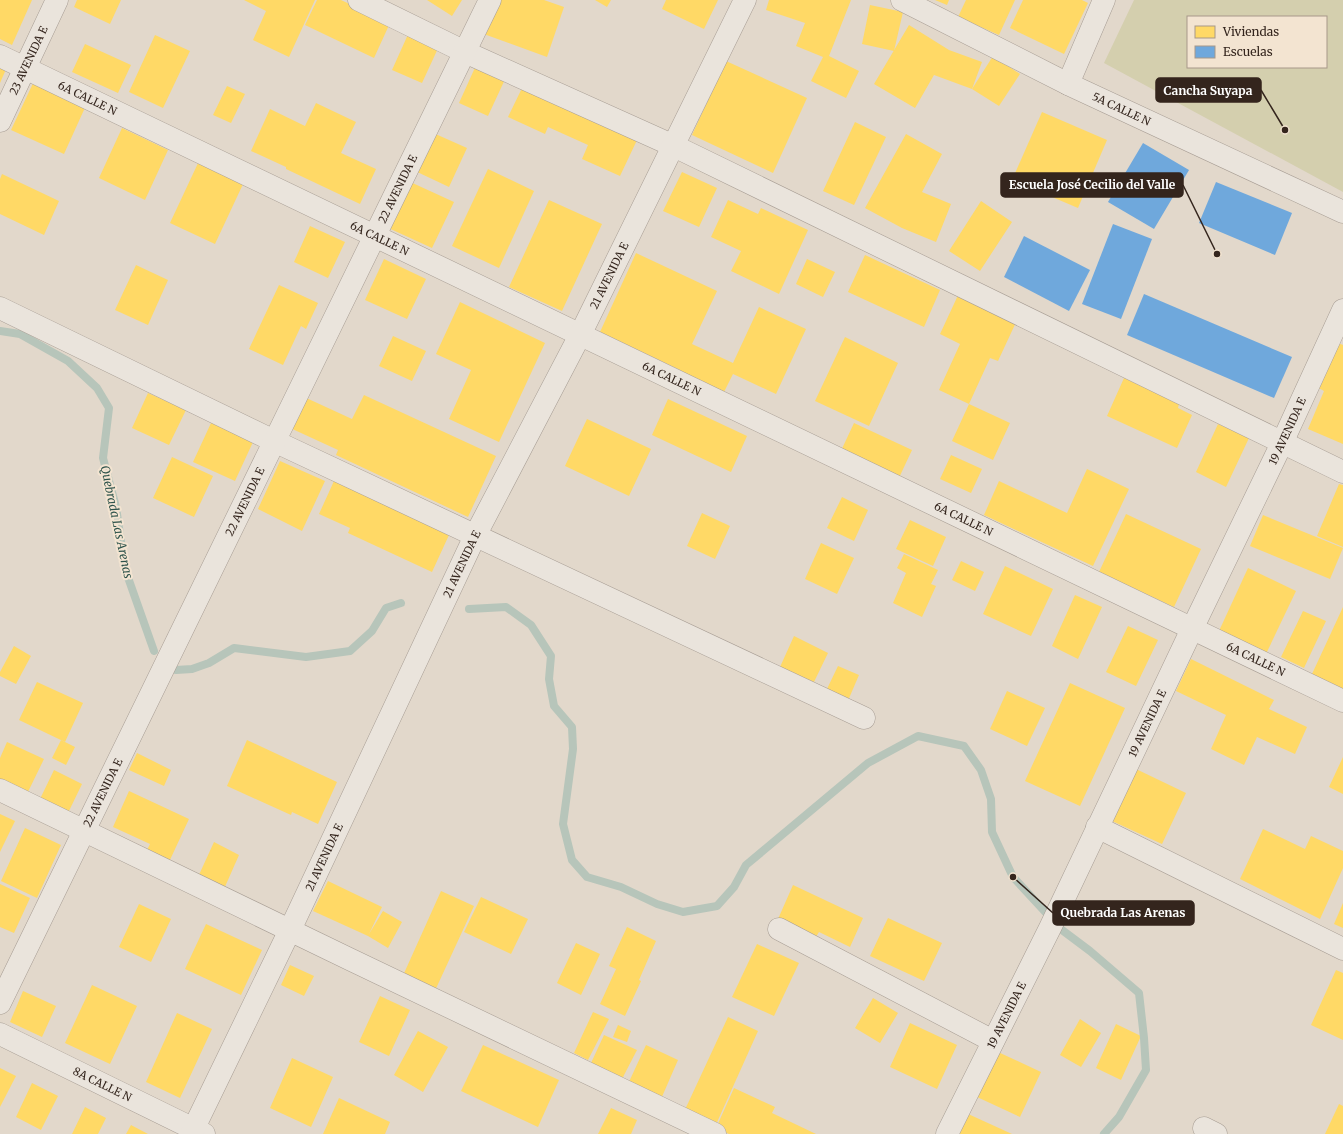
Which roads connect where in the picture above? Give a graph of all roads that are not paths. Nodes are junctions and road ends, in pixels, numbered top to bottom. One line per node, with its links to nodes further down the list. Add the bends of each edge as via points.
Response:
1 (57, 0): 9 (street, 23 AVENIDA E)
2 (359, 0): 7 (street)
3 (490, 0): 7 (street, 22 AVENIDA E)
4 (745, 0): 12 (street, 21 AVENIDA E)
5 (902, 0): 10 (street, 5A CALLE N)
6 (1104, 0): 10 (street)
7 (465, 52): 12 (street); 14 (street, 22 AVENIDA E)
8 (0, 56): 9 (street, 6A CALLE N)
9 (26, 68): 11 (street, 23 AVENIDA E); 14 (street, 6A CALLE N)
10 (1068, 84): 13 (street, 5A CALLE N)
11 (0, 121)
12 (674, 146): 17 (street, 21 AVENIDA E); 19 (street)
13 (1343, 212)
14 (375, 236): 17 (street, 6A CALLE N); 18 (street, 22 AVENIDA E)
15 (0, 308): 18 (street)
16 (1343, 310): 19 (street, 19 AVENIDA E)
17 (580, 334): 21 (street, 21 AVENIDA E); 22 (street, 6A CALLE N)
18 (274, 441): 21 (street); 27 (street, 22 AVENIDA E)
19 (1282, 443): 20 (street); 22 (street, 19 AVENIDA E)
20 (1343, 472)
21 (475, 536): 24 (street); 29 (street, 21 AVENIDA E)
22 (1192, 628): 23 (street, 6A CALLE N); 26 (street, 19 AVENIDA E)
23 (1343, 701)
24 (864, 718)
25 (0, 790): 27 (street)
26 (1097, 827): 30 (street); 33 (street, 19 AVENIDA E)
27 (84, 831): 29 (street); 31 (street, 22 AVENIDA E)
28 (779, 929): 33 (street)
29 (290, 930): 34 (street, 21 AVENIDA E); 35 (street)
30 (1343, 949)
31 (0, 1003)
32 (0, 1034): 34 (street, 8A CALLE N)
33 (993, 1041): 36 (street, 19 AVENIDA E)
34 (196, 1132)
35 (715, 1134)
36 (947, 1134)

